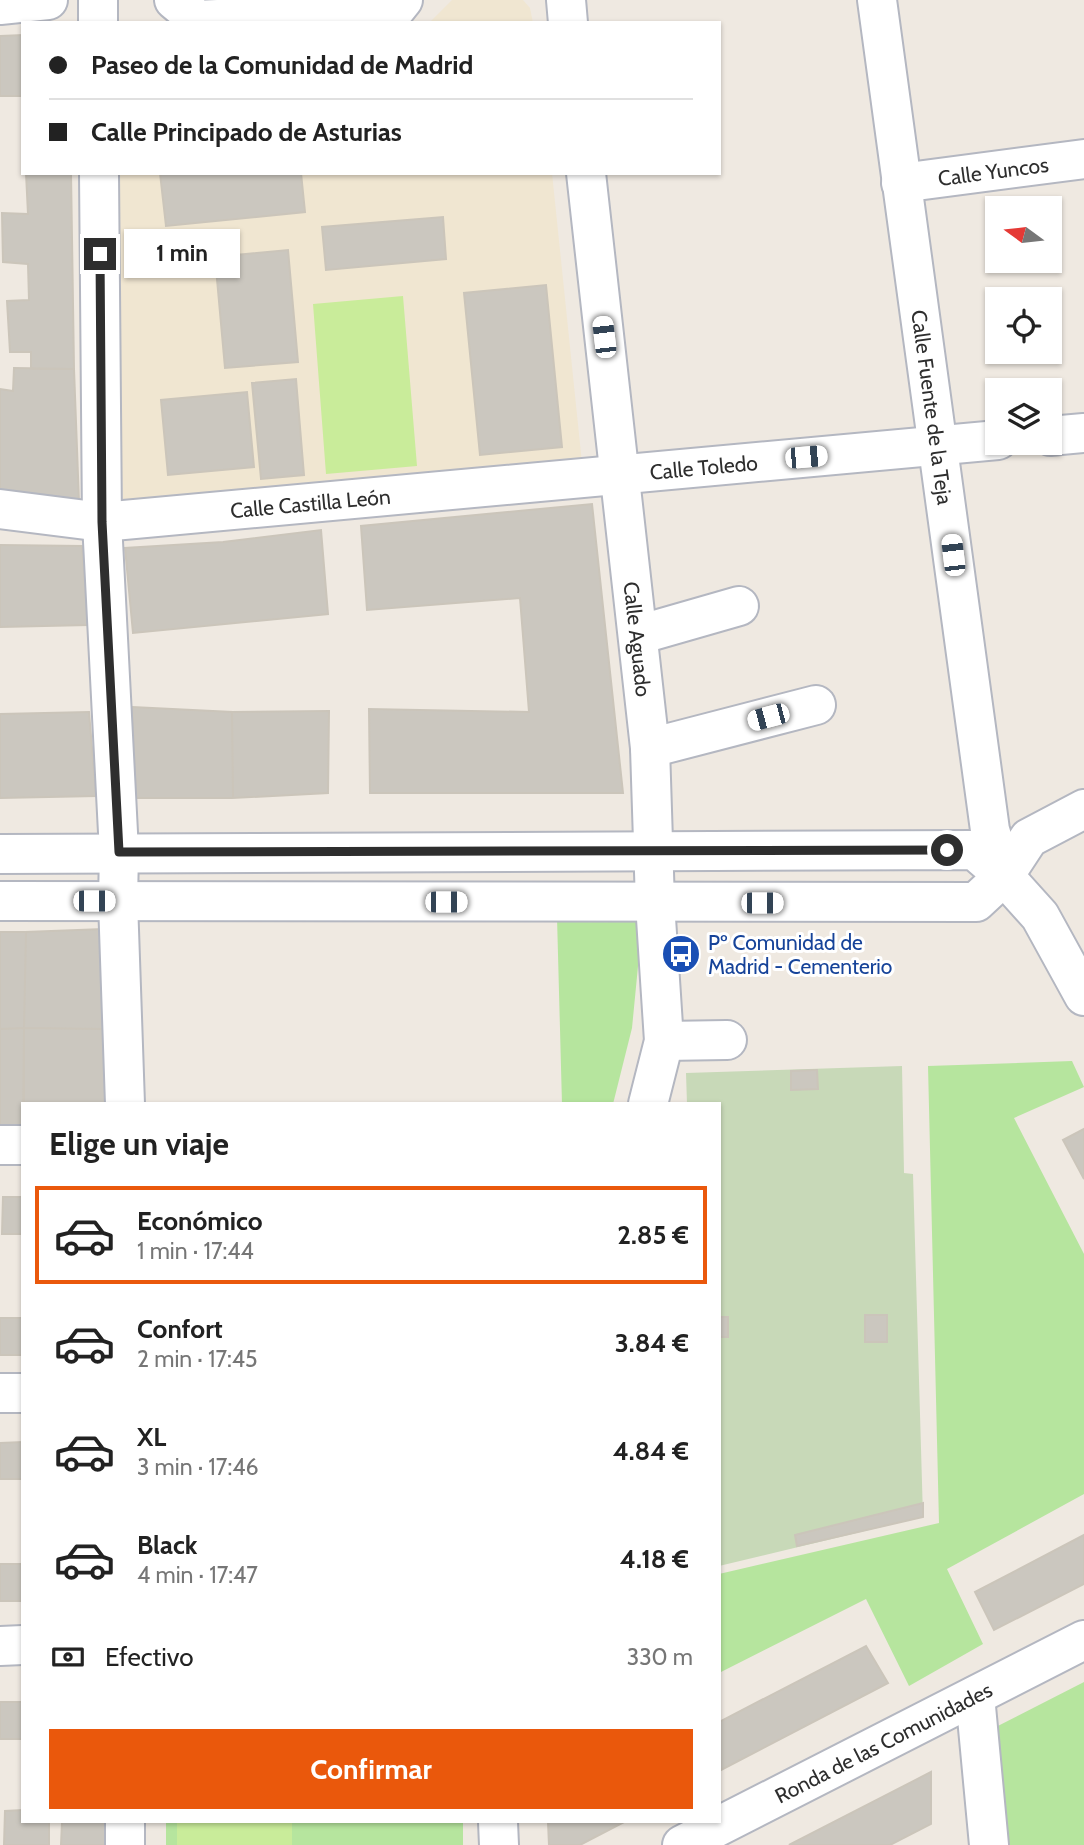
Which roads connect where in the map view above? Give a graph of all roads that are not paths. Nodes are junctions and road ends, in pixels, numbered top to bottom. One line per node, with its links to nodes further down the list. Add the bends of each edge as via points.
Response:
1 (48, 0): 7 (street)
2 (98, 0): 8 (street)
3 (174, 0): 4 (street, via 198,20 395,10)
4 (403, 0)
5 (566, 0): 9 (street)
6 (877, 0): 13 (street, Calle Fuente de la Teja)
7 (0, 5)
8 (98, 21)
9 (568, 21)
10 (1084, 159): 13 (street, Calle Yuncos)
11 (99, 175): 20 (street)
12 (586, 175): 18 (street, Calle Aguado)
13 (901, 183): 17 (street, Calle Fuente de la Teja)
14 (1084, 433): 15 (street)
15 (1062, 435)
16 (985, 441): 17 (street, Calle Toledo)
17 (939, 445): 18 (street, Calle Toledo); 29 (street, Calle Fuente de la Teja, via 990,830)
18 (620, 474): 20 (street, Calle Castilla León); 22 (street, Calle Aguado)
19 (0, 509): 20 (street, Calle Castilla León)
20 (102, 522): 27 (street)
21 (738, 606): 22 (street)
22 (638, 635): 24 (street, Calle Aguado)
23 (816, 705): 24 (street)
24 (650, 748): 26 (street, Calle Aguado)
25 (1084, 809): 29 (street, via 1029,838)
26 (655, 851): 27 (street); 29 (street, via 974,850); 32 (street, Calle Aguado)
27 (119, 852): 28 (street); 31 (street)
28 (0, 854)
29 (1004, 876): 32 (street, via 976,902); 33 (street, Calle Fuente de la Teja, via 1040,916)
30 (0, 901): 31 (street)
31 (118, 901): 32 (street); 36 (street)
32 (655, 903): 35 (street, Calle Aguado)
33 (1084, 996)
34 (727, 1040): 35 (street)
35 (664, 1041): 37 (street, Calle Aguado)
36 (125, 1102)
37 (649, 1102)
38 (21, 1144): 39 (street)
39 (0, 1145)
40 (0, 1393): 41 (street)
41 (21, 1393)
42 (1084, 1640): 45 (street, Ronda de las Comunidades)
43 (21, 1645): 44 (street)
44 (0, 1646)
45 (975, 1696): 50 (street, Ronda de las Comunidades); 51 (street)
46 (125, 1823): 48 (street)
47 (499, 1823): 49 (street)
48 (125, 1845)
49 (499, 1845)
50 (681, 1845)
51 (989, 1845)

